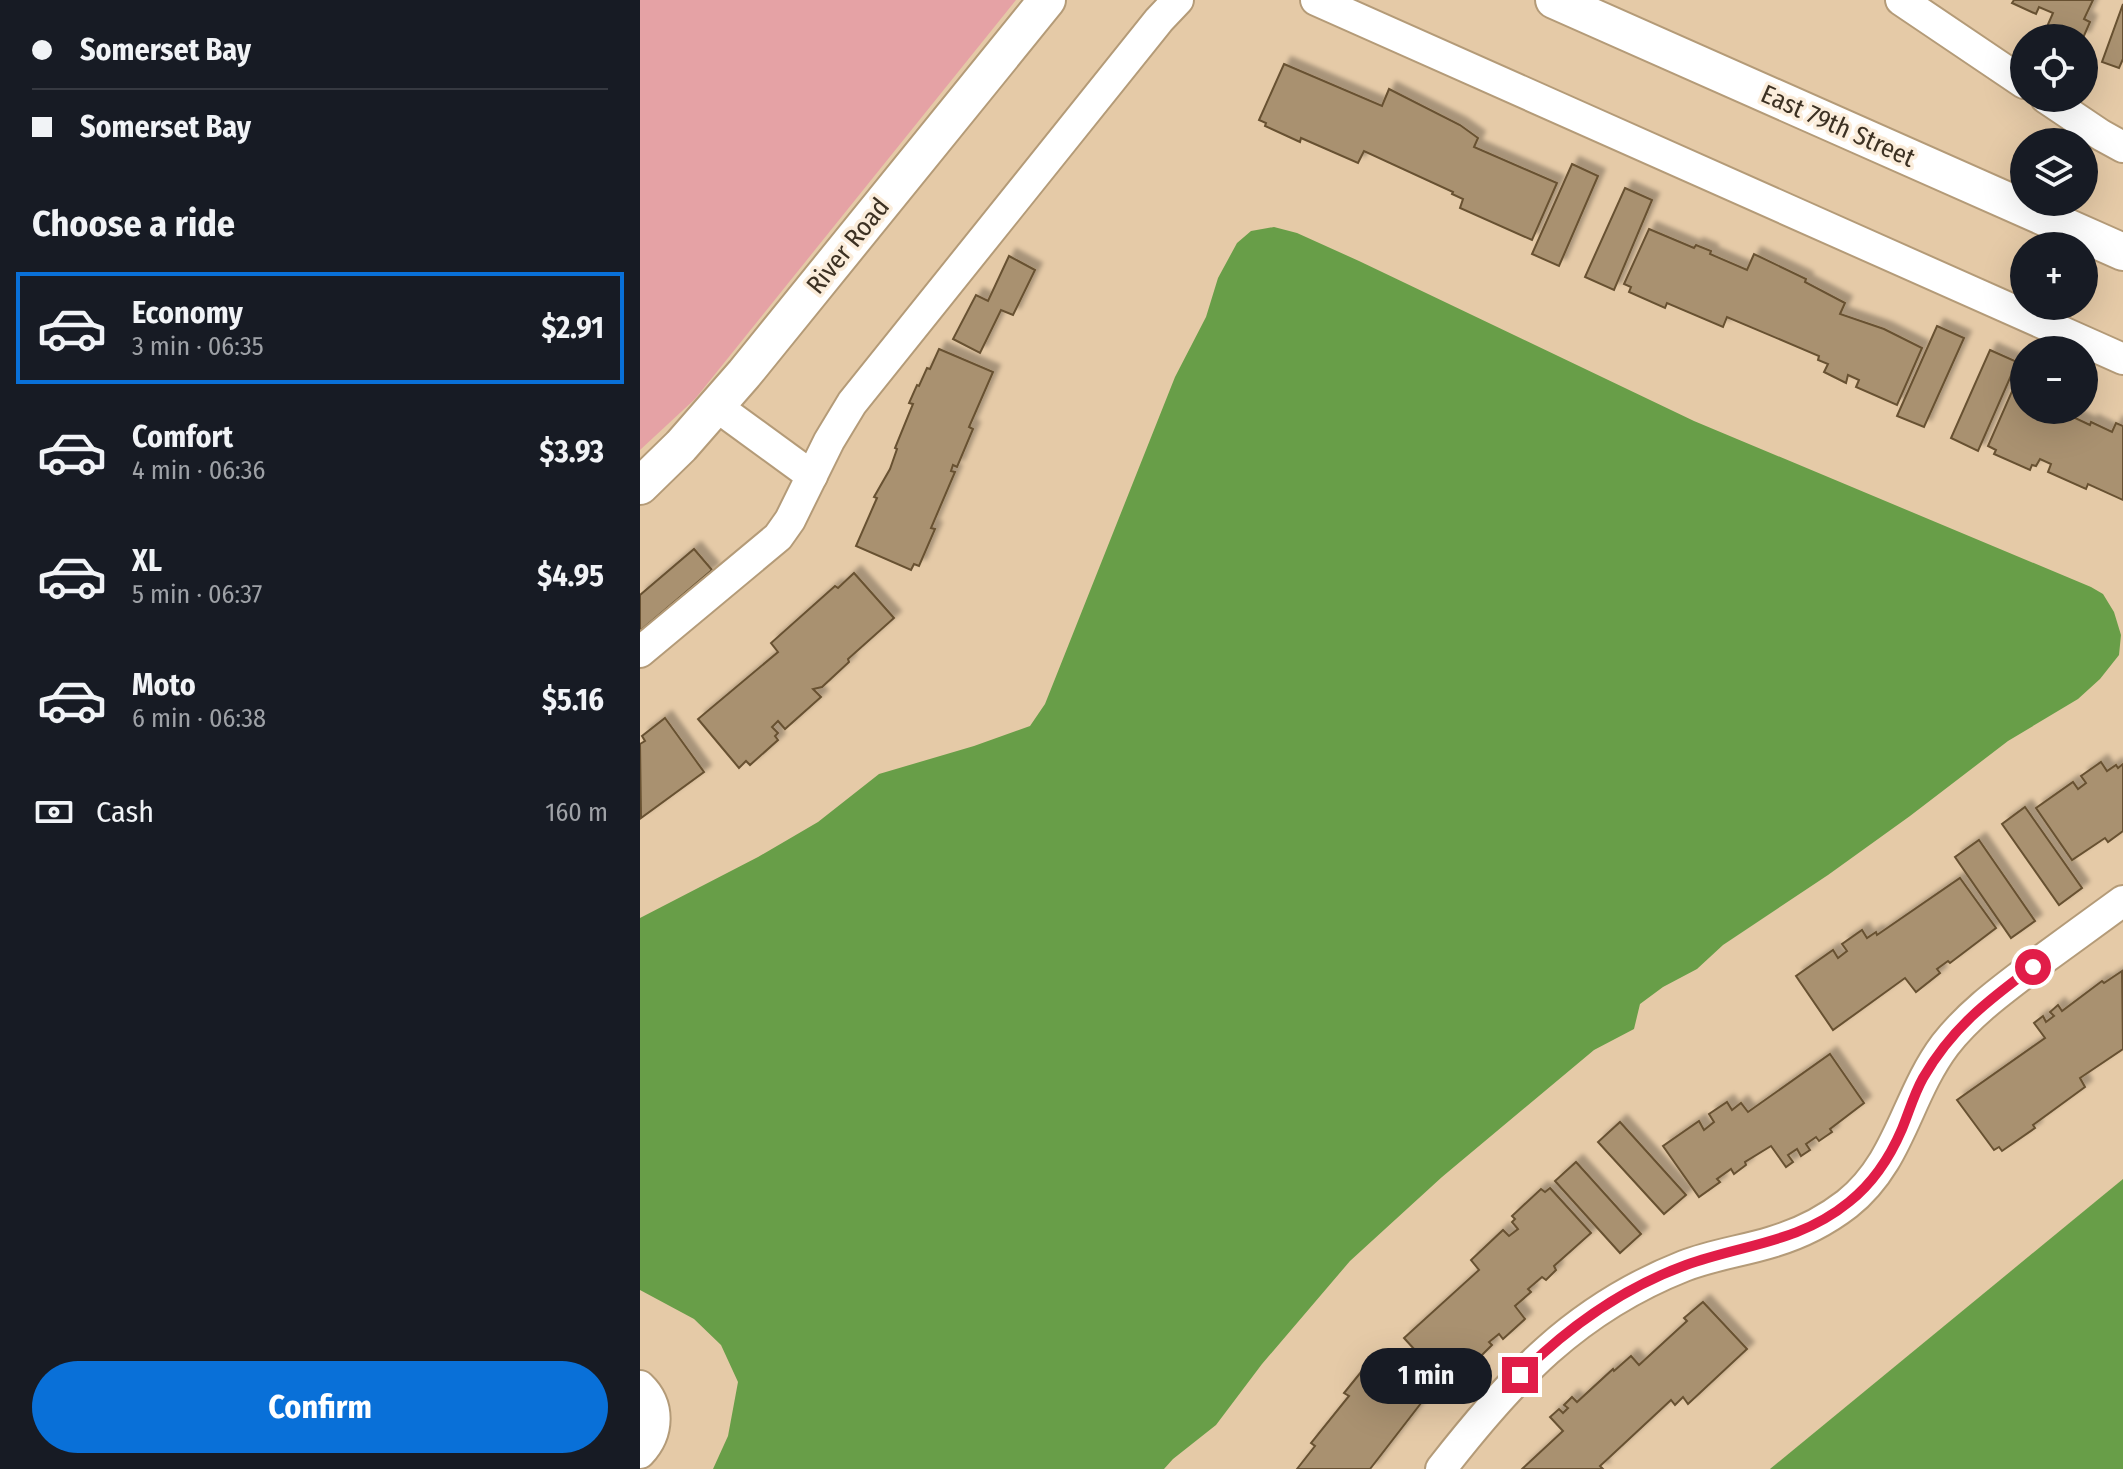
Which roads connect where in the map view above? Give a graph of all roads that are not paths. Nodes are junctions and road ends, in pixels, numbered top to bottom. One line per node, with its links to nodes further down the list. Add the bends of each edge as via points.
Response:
1 (1047, 0): 12 (street, River Road)
2 (1178, 0): 13 (street, via 868,382)
3 (1316, 0): 11 (street)
4 (1554, 0): 6 (street, East 79th Street)
5 (1901, 0): 7 (street)
6 (1591, 7): 10 (street, East 79th Street)
7 (2010, 74)
8 (2068, 112): 9 (street)
9 (2123, 147)
10 (2123, 252)
11 (2123, 359)
12 (716, 406): 13 (street); 14 (street, River Road)
13 (812, 476): 15 (street, via 778,537)
14 (640, 486)
15 (640, 652)
16 (2123, 901): 19 (street, via 1988,1000 1961,1027 1923,1080 1889,1155 1849,1202 1800,1232 1685,1266 1602,1308 1520,1375)
17 (640, 1386): 18 (street, via 655,1418 651,1438)
18 (640, 1453)
19 (1441, 1469)

